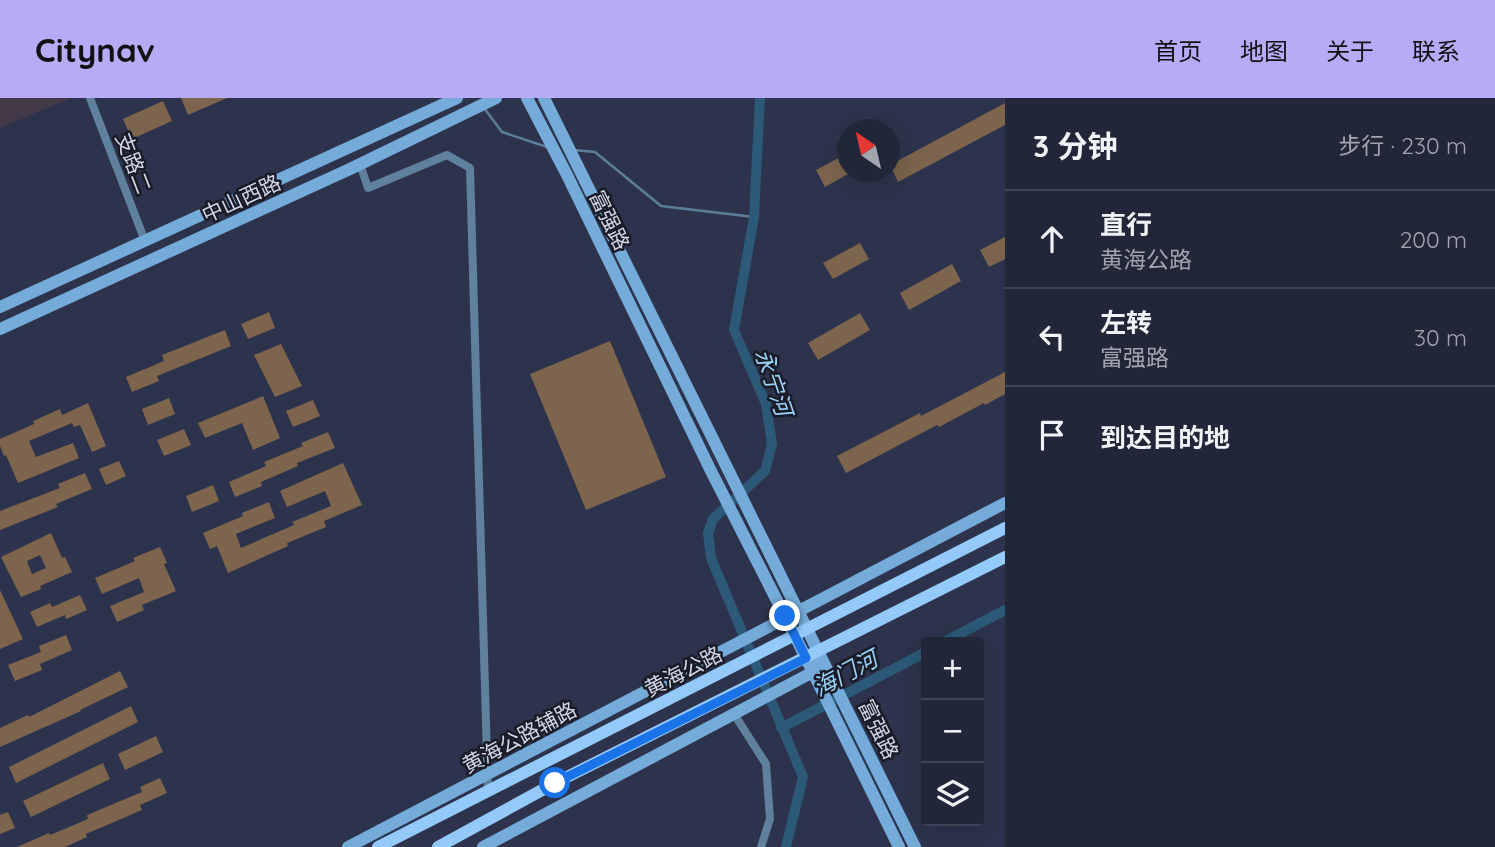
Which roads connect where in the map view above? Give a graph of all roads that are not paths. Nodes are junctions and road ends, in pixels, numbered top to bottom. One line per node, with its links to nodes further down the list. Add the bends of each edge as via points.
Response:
1 (90, 98): 7 (street, 支路二)
2 (496, 98): 6 (main road, 中山西路)
3 (527, 98): 14 (main road, 富强路)
4 (544, 98): 13 (main road, 富强路)
5 (453, 100): 7 (main road, 中山西路)
6 (360, 164): 9 (main road, 中山西路); 21 (street, via 368,188 447,155 470,168)
7 (145, 241): 8 (main road, 中山西路)
8 (0, 307)
9 (0, 329)
10 (1005, 503): 13 (main road)
11 (1005, 528): 15 (main road, 黄海公路)
12 (1005, 557): 17 (main road, 黄海公路)
13 (798, 609): 14 (main road); 15 (main road, 富强路)
14 (785, 616): 16 (main road, 富强路); 21 (main road, 黄海公路辅路)
15 (808, 629): 16 (main road, 黄海公路); 17 (main road, 富强路)
16 (795, 636): 18 (main road, 富强路); 22 (main road, 黄海公路)
17 (819, 651): 18 (main road, 黄海公路); 19 (main road); 29 (main road, 富强路)
18 (806, 658): 19 (main road, 富强路); 25 (main road, 黄海公路)
19 (813, 672): 20 (main road); 28 (main road, 富强路)
20 (734, 713): 26 (main road); 27 (street, via 766,764 770,819)
21 (487, 775): 22 (street); 23 (main road, 黄海公路辅路)
22 (488, 792): 24 (main road, 黄海公路)
23 (348, 847)
24 (378, 847)
25 (438, 847)
26 (483, 847)
27 (761, 847)
28 (899, 847)
29 (915, 847)

